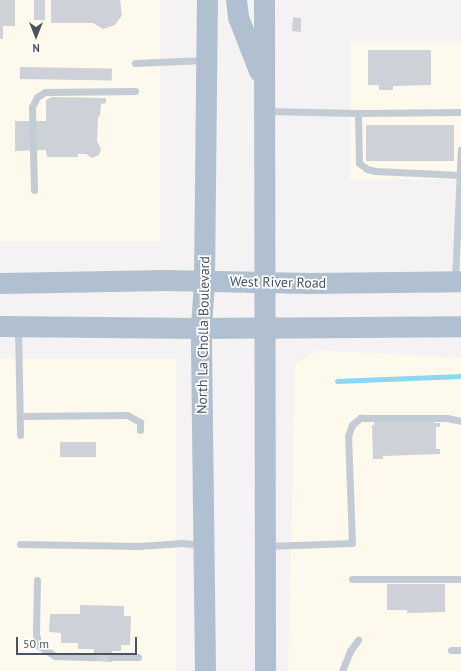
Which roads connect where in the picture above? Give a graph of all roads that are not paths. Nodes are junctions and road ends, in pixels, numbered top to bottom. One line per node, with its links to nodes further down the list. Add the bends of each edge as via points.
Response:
1 (207, 0): 4 (main road, North La Cholla Boulevard)
2 (236, 0): 6 (main road, via 238,17)
3 (264, 0): 6 (main road)
4 (205, 60): 5 (lane); 14 (main road, North La Cholla Boulevard)
5 (135, 63)
6 (263, 81): 8 (main road)
7 (135, 91): 13 (lane, via 45,92 37,97 32,107)
8 (263, 111): 10 (lane); 16 (main road)
9 (461, 112): 10 (lane)
10 (358, 113): 12 (lane, via 360,163 366,169)
11 (461, 149): 12 (lane)
12 (460, 175): 15 (lane)
13 (34, 190)
14 (204, 280): 16 (main road, West River Road); 17 (main road, West River Road); 21 (main road, North La Cholla Boulevard)
15 (458, 281): 16 (main road, West River Road)
16 (265, 282): 20 (main road)
17 (0, 283)
18 (9, 326): 21 (main road); 22 (lane)
19 (461, 326): 20 (main road)
20 (265, 327): 21 (main road); 28 (main road)
21 (201, 328): 27 (main road, North La Cholla Boulevard)
22 (20, 416): 24 (lane, via 128,415 140,422); 25 (lane)
23 (460, 421): 28 (lane, via 447,418 360,418 352,424 348,436 352,543)
24 (140, 430)
25 (20, 435)
26 (20, 544): 27 (lane, via 146,546 182,543)
27 (204, 546): 38 (main road, North La Cholla Boulevard)
28 (265, 546): 39 (main road)
29 (352, 579): 30 (lane)
30 (461, 579)
31 (37, 580): 35 (lane, via 36,634 39,646 56,656)
32 (358, 640): 40 (lane, via 350,651)
33 (451, 650): 34 (lane)
34 (461, 650)
35 (93, 657)
36 (111, 657): 37 (lane)
37 (138, 657)
38 (205, 671)
39 (265, 671)
40 (342, 671)

